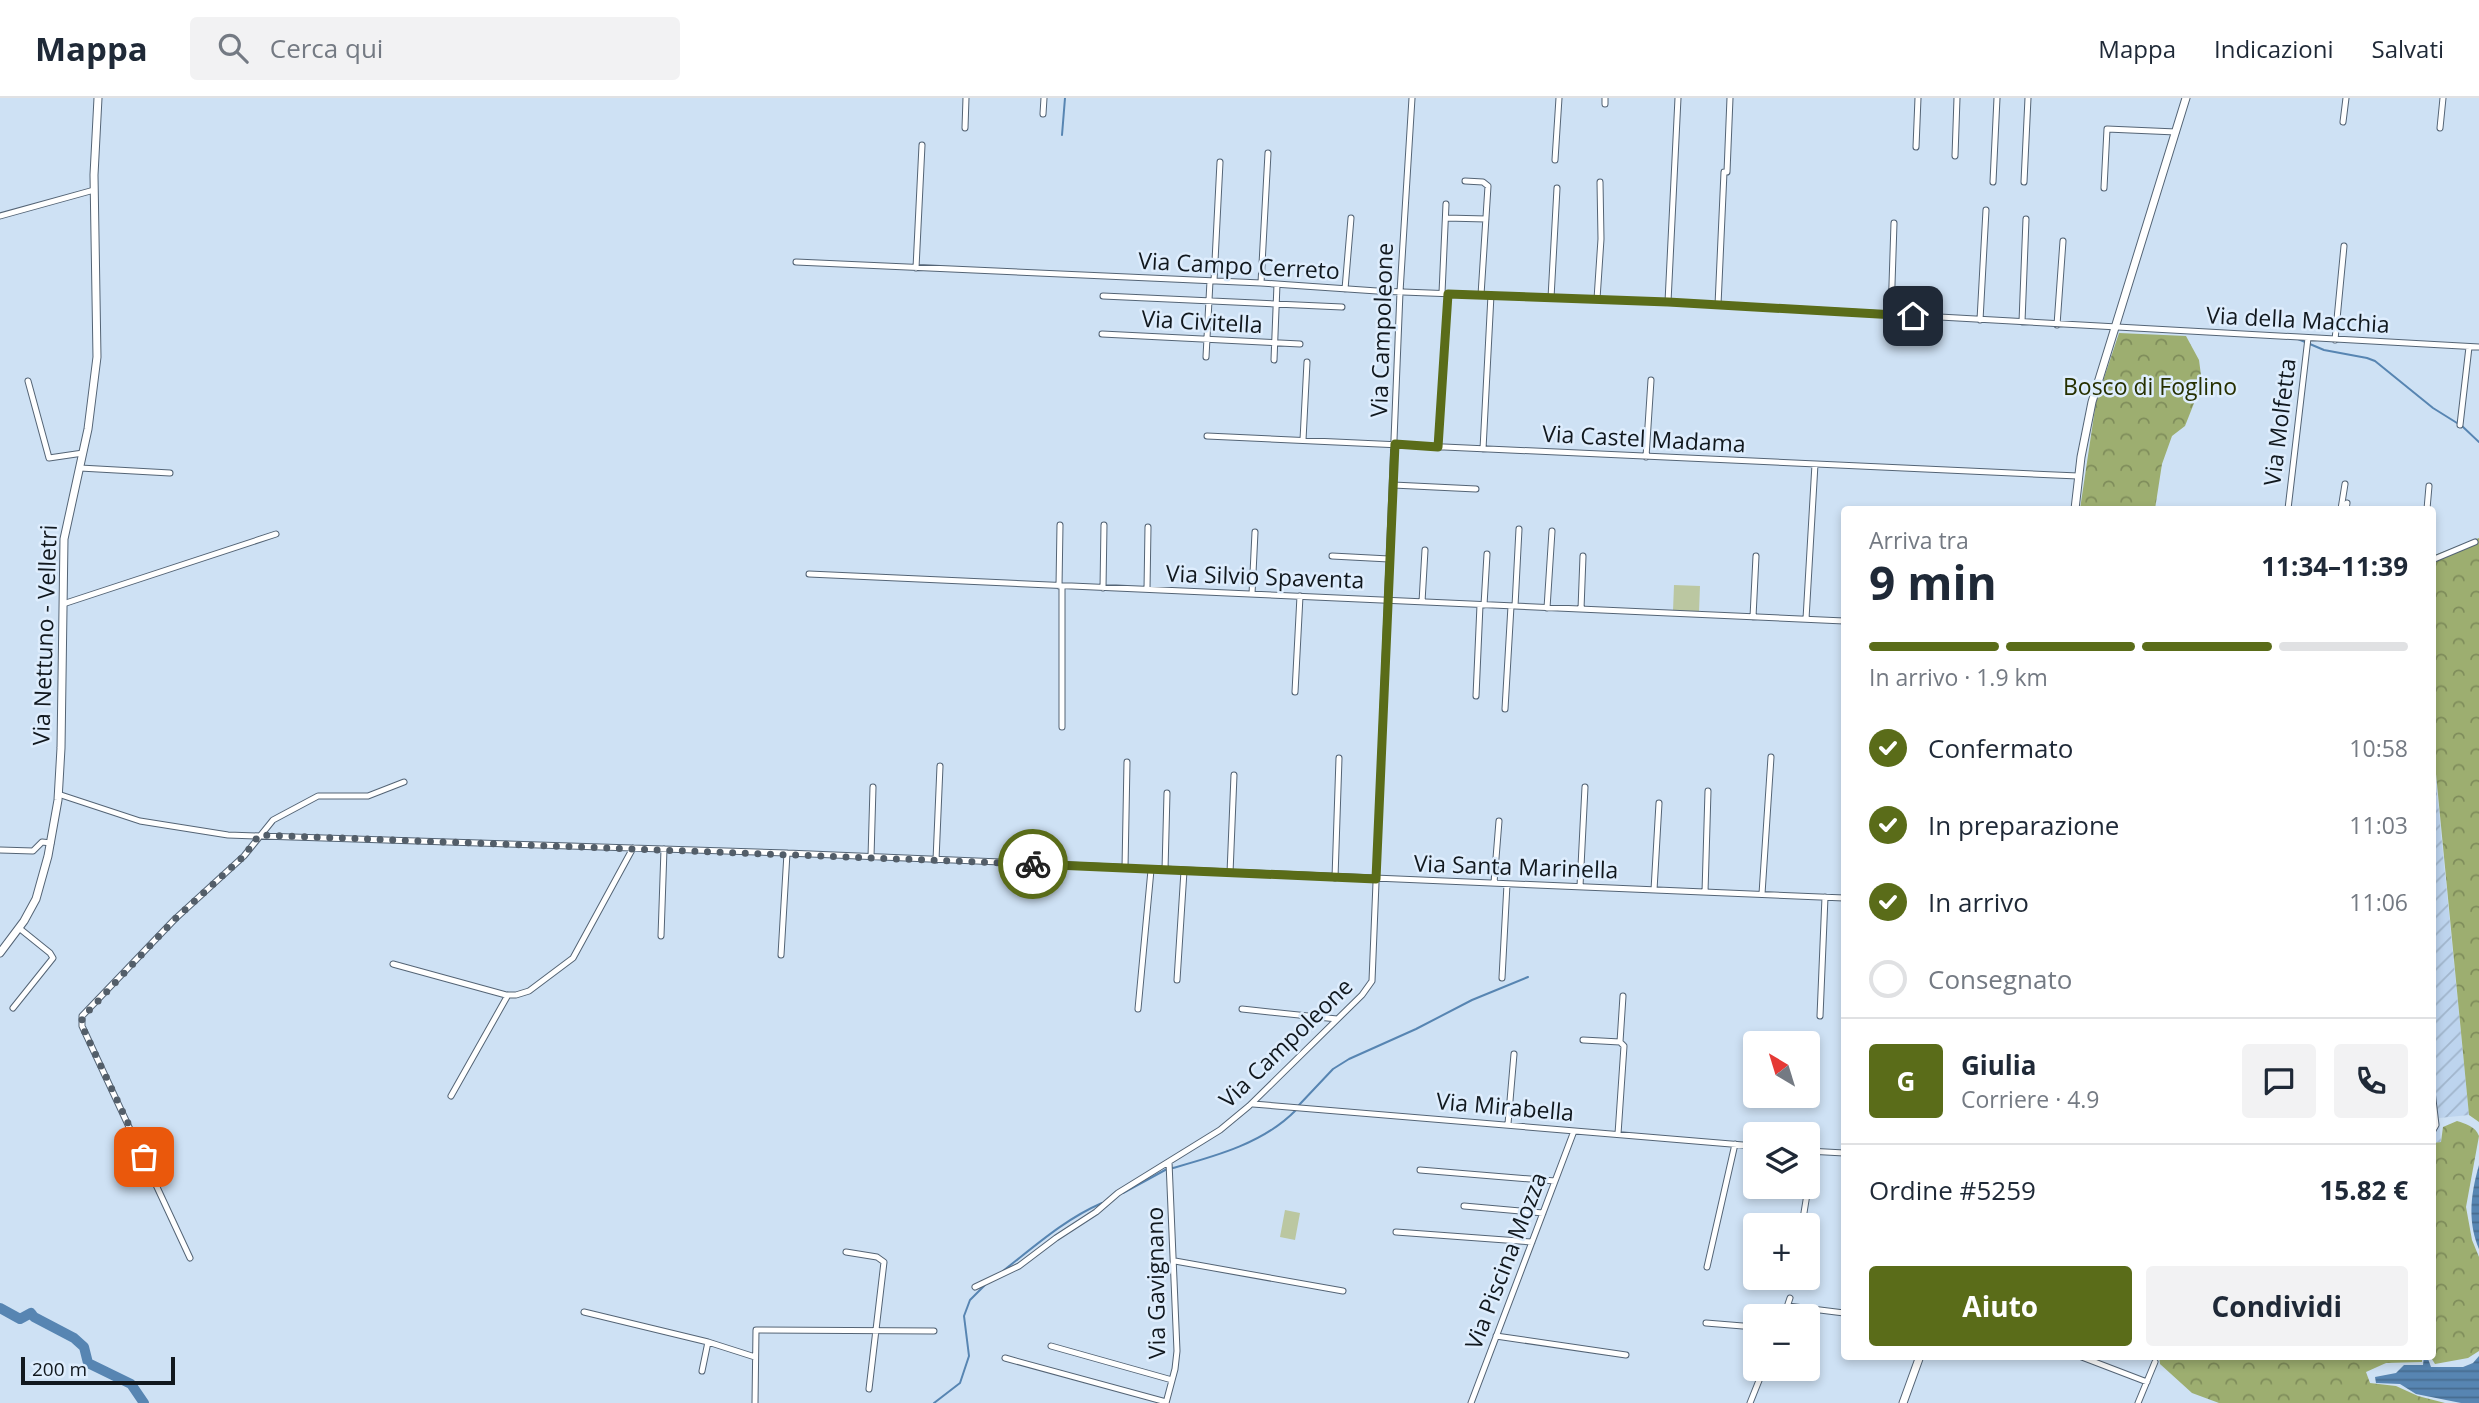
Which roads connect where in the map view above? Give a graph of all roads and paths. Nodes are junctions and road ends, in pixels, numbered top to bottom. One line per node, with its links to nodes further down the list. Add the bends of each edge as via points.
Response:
1 (98, 98): 32 (main road, Via Nettuno - Velletri)
2 (966, 98): 17 (street)
3 (1044, 98): 15 (street)
4 (1412, 98): 49 (street, Via Campoleone)
5 (1559, 98): 24 (street)
6 (1678, 98): 57 (street)
7 (1730, 98): 59 (street)
8 (1918, 98): 21 (street)
9 (1957, 98): 23 (street)
10 (1997, 98): 28 (street)
11 (2028, 98): 29 (street)
12 (2186, 98): 19 (main road)
13 (2346, 98): 16 (street)
14 (2443, 98): 18 (street)
15 (1043, 114)
16 (2343, 122)
17 (965, 128)
18 (2440, 128)
19 (2176, 132): 31 (street, via 2107,128); 65 (main road)
20 (922, 145): 44 (street)
21 (1916, 147)
22 (1268, 153): 46 (street)
23 (1955, 156)
24 (1555, 160)
25 (1220, 162): 45 (street)
26 (1465, 181): 38 (street, via 1488,185)
27 (1600, 182): 55 (street)
28 (1993, 182)
29 (2024, 182)
30 (1557, 187): 54 (street)
31 (2104, 188)
32 (94, 190): 35 (street); 85 (main road, Via Nettuno - Velletri, via 97,349)
33 (1446, 204): 37 (street)
34 (1986, 211): 62 (street)
35 (0, 216)
36 (1351, 218): 48 (street)
37 (1446, 218): 38 (street); 50 (street)
38 (1486, 219): 51 (street)
39 (2026, 219): 63 (street)
40 (1894, 223): 61 (street)
41 (2063, 241): 64 (street)
42 (2344, 246): 68 (street)
43 (796, 262): 44 (street, Via Campo Cerreto)
44 (916, 268): 45 (street, Via Campo Cerreto)
45 (1212, 281): 46 (street, Via Campo Cerreto); 56 (street)
46 (1261, 283): 47 (street, Via Campo Cerreto)
47 (1277, 284): 48 (street, Via Campo Cerreto); 58 (street)
48 (1345, 289): 49 (street, Via Campo Cerreto)
49 (1400, 292): 50 (street, Via Campo Cerreto); 82 (street, Via Campoleone)
50 (1445, 294): 51 (street, Via Campo Cerreto); 83 (street)
51 (1481, 295): 52 (street, Via Campo Cerreto)
52 (1491, 295): 54 (street, Via Campo Cerreto); 84 (street)
53 (1103, 296): 56 (street)
54 (1551, 298): 55 (street, Via Campo Cerreto)
55 (1597, 299): 57 (street, Via Campo Cerreto)
56 (1209, 301): 58 (street); 67 (street)
57 (1668, 302): 59 (street, Via Campo Cerreto)
58 (1276, 304): 60 (street); 70 (street)
59 (1718, 305): 61 (street, Via Campo Cerreto)
60 (1342, 307)
61 (1891, 314): 62 (street, Via Campo Cerreto)
62 (1980, 320): 63 (street, Via Campo Cerreto)
63 (2022, 323): 64 (street, Via Campo Cerreto)
64 (2057, 325): 65 (street, Via Campo Cerreto)
65 (2116, 328): 69 (street, Via della Macchia); 90 (main road, via 2092,402)
66 (1102, 334): 67 (street, Via Civitella)
67 (1207, 339): 70 (street, Via Civitella); 74 (street)
68 (2335, 340): 69 (street, Via della Macchia); 72 (street, Via della Macchia)
69 (2307, 341): 96 (street, Via Molfetta)
70 (1275, 343): 71 (street, Via Civitella); 75 (street)
71 (1300, 344)
72 (2469, 347): 73 (street, Via della Macchia); 79 (street)
73 (2479, 348)
74 (1206, 357)
75 (1274, 360)
76 (1307, 362): 81 (street)
77 (1650, 380): 86 (street)
78 (27, 381): 85 (street, via 49,458)
79 (2460, 425)
80 (1208, 436): 81 (street, Via Castel Madama)
81 (1303, 440): 82 (street, Via Castel Madama)
82 (1395, 444): 83 (street, Via Castel Madama); 92 (street, Via Campoleone)
83 (1438, 447): 84 (street, Via Castel Madama)
84 (1483, 449): 86 (street, Via Castel Madama)
85 (83, 453): 88 (main road, Via Nettuno - Velletri)
86 (1646, 457): 87 (street, Via Castel Madama)
87 (1815, 464): 90 (street, Via Castel Madama); 128 (street)
88 (80, 468): 89 (street); 122 (main road, Via Nettuno - Velletri, via 64,533)
89 (170, 473)
90 (2078, 475): 95 (main road)
91 (2345, 484): 97 (street)
92 (1393, 485): 94 (street); 113 (street, Via Campoleone)
93 (2429, 486): 98 (street)
94 (1476, 489)
95 (2075, 506)
96 (2288, 506)
97 (2345, 506)
98 (2427, 506)
99 (1060, 525): 115 (street)
100 (1104, 525): 116 (street)
101 (1148, 527): 117 (street)
102 (1519, 529): 124 (street)
103 (1552, 531): 125 (street)
104 (1255, 532): 118 (street)
105 (276, 534): 122 (street)
106 (2474, 542): 112 (street)
107 (1425, 550): 121 (street)
108 (1487, 554): 123 (street)
109 (1332, 556): 113 (street)
110 (1583, 556): 126 (street)
111 (1756, 556): 127 (street)
112 (2436, 558)
113 (1389, 559): 120 (street, Via Campoleone)
114 (809, 574): 115 (street, Via Silvio Spaventa)
115 (1061, 586): 116 (street, Via Silvio Spaventa); 133 (street)
116 (1103, 588): 117 (street, Via Silvio Spaventa)
117 (1147, 589): 118 (street, Via Silvio Spaventa)
118 (1252, 594): 119 (street, Via Silvio Spaventa)
119 (1300, 596): 120 (street, Via Silvio Spaventa); 130 (street)
120 (1387, 600): 121 (street, Via Silvio Spaventa); 161 (street, Via Campoleone)
121 (1422, 601): 123 (street, Via Silvio Spaventa)
122 (61, 605): 144 (main road, Via Nettuno - Velletri)
123 (1482, 605): 124 (street, Via Silvio Spaventa); 131 (street)
124 (1513, 606): 125 (street, Via Silvio Spaventa); 132 (street)
125 (1548, 608): 126 (street, Via Silvio Spaventa)
126 (1580, 609): 127 (street, Via Silvio Spaventa)
127 (1753, 617): 128 (street, Via Silvio Spaventa)
128 (1806, 619): 129 (street, Via Silvio Spaventa)
129 (1841, 621)
130 (1295, 692)
131 (1476, 696)
132 (1506, 709)
133 (1062, 727)
134 (1771, 757): 167 (street)
135 (1339, 758): 160 (street)
136 (1128, 762): 155 (street)
137 (940, 766): 154 (street)
138 (1234, 775): 159 (street)
139 (404, 782): 147 (street, via 368,796 318,796 278,816)
140 (1585, 787): 164 (street)
141 (873, 788): 153 (street)
142 (1708, 792): 166 (street)
143 (1167, 793): 157 (street)
144 (58, 794): 147 (street, Via Santa Marinella, via 141,821 212,834); 148 (main road, Via Nettuno - Velletri)
145 (1659, 803): 165 (street)
146 (1499, 821): 162 (street)
147 (259, 835): 149 (street, Via Santa Marinella); 204 (street, via 244,856 175,919 81,1021)
148 (51, 843): 151 (street, via 42,842 33,851); 170 (main road, Via Nettuno - Velletri, via 38,892)
149 (633, 848): 150 (street, Via Santa Marinella); 177 (street, via 572,958 529,991)
150 (664, 849): 152 (street, Via Santa Marinella); 171 (street)
151 (0, 850)
152 (787, 853): 153 (street, Via Santa Marinella); 173 (street)
153 (871, 857): 154 (street, Via Santa Marinella)
154 (936, 860): 155 (street, Via Santa Marinella)
155 (1125, 868): 156 (street, Via Santa Marinella)
156 (1151, 870): 157 (street, Via Santa Marinella); 180 (street)
157 (1165, 870): 158 (street, Via Santa Marinella)
158 (1184, 871): 159 (street, Via Santa Marinella); 176 (street)
159 (1230, 873): 160 (street, Via Santa Marinella)
160 (1335, 878): 161 (street, Via Santa Marinella)
161 (1376, 879): 162 (street, Via Santa Marinella); 183 (street, Via Campoleone, via 1373,979)
162 (1494, 883): 163 (street, Via Santa Marinella)
163 (1507, 884): 164 (street, Via Santa Marinella); 175 (street)
164 (1580, 887): 165 (street, Via Santa Marinella)
165 (1654, 890): 166 (street, Via Santa Marinella)
166 (1705, 892): 167 (street, Via Santa Marinella)
167 (1762, 894): 168 (street, Via Santa Marinella)
168 (1825, 897): 169 (street, Via Santa Marinella); 182 (street)
169 (1841, 898)
170 (19, 928): 172 (main road, Via Nettuno - Velletri); 179 (street, via 53,958)
171 (661, 936)
172 (0, 953)
173 (781, 955)
174 (393, 964): 177 (street)
175 (1502, 978)
176 (1177, 980)
177 (508, 995): 187 (street)
178 (1623, 996): 185 (street)
179 (13, 1008)
180 (1138, 1009)
181 (1242, 1009): 183 (street)
182 (1820, 1016)
183 (1337, 1020): 188 (street, Via Campoleone)
184 (1583, 1040): 185 (street)
185 (1620, 1042): 191 (street, via 1624,1046)
186 (1514, 1054): 189 (street)
187 (451, 1097)
188 (1252, 1104): 189 (street, Via Mirabella); 196 (street, Via Campoleone)
189 (1508, 1124): 190 (street, Via Mirabella)
190 (1574, 1131): 191 (street, Via Mirabella); 198 (street, Via Piscina Mozza)
191 (1618, 1135): 192 (street, Via Mirabella)
192 (1735, 1144): 193 (street, Via Mirabella); 206 (street)
193 (1743, 1145)
194 (1820, 1152): 195 (street)
195 (1841, 1153)
196 (1169, 1162): 205 (street, Via Gavignano); 207 (street, Via Campoleone, via 1019,1266)
197 (1420, 1170): 198 (street)
198 (1555, 1181): 200 (street, Via Piscina Mozza)
199 (1464, 1206): 200 (street)
200 (1543, 1213): 202 (street, Via Piscina Mozza)
201 (1396, 1232): 202 (street)
202 (1532, 1242): 218 (street, Via Piscina Mozza)
203 (846, 1252): 216 (street, via 883,1261)
204 (190, 1258)
205 (1175, 1261): 208 (street); 228 (street, Via Gavignano, via 1177,1353)
206 (1707, 1267)
207 (975, 1287)
208 (1343, 1291)
209 (1790, 1298): 210 (street)
210 (1788, 1304)
211 (1820, 1310): 213 (street)
212 (584, 1312): 219 (street)
213 (1841, 1313)
214 (1706, 1323): 215 (street)
215 (1743, 1326)
216 (876, 1330): 217 (street); 222 (street, via 756,1330); 231 (street)
217 (934, 1331)
218 (1496, 1336): 221 (street); 234 (street, Via Piscina Mozza)
219 (708, 1342): 222 (street); 227 (street)
220 (1051, 1346): 228 (street)
221 (1626, 1355)
222 (755, 1357): 233 (street)
223 (1005, 1358): 232 (street)
224 (1919, 1360): 236 (main road)
225 (2089, 1360): 230 (street)
226 (2155, 1362): 230 (street)
227 (702, 1371)
228 (1172, 1380): 232 (street, Via Gavignano)
229 (1759, 1381): 235 (street)
230 (2147, 1382): 237 (street)
231 (869, 1390)
232 (1166, 1402)
233 (755, 1403)
234 (1471, 1403)
235 (1751, 1403)
236 (1903, 1403)
237 (2138, 1403)

